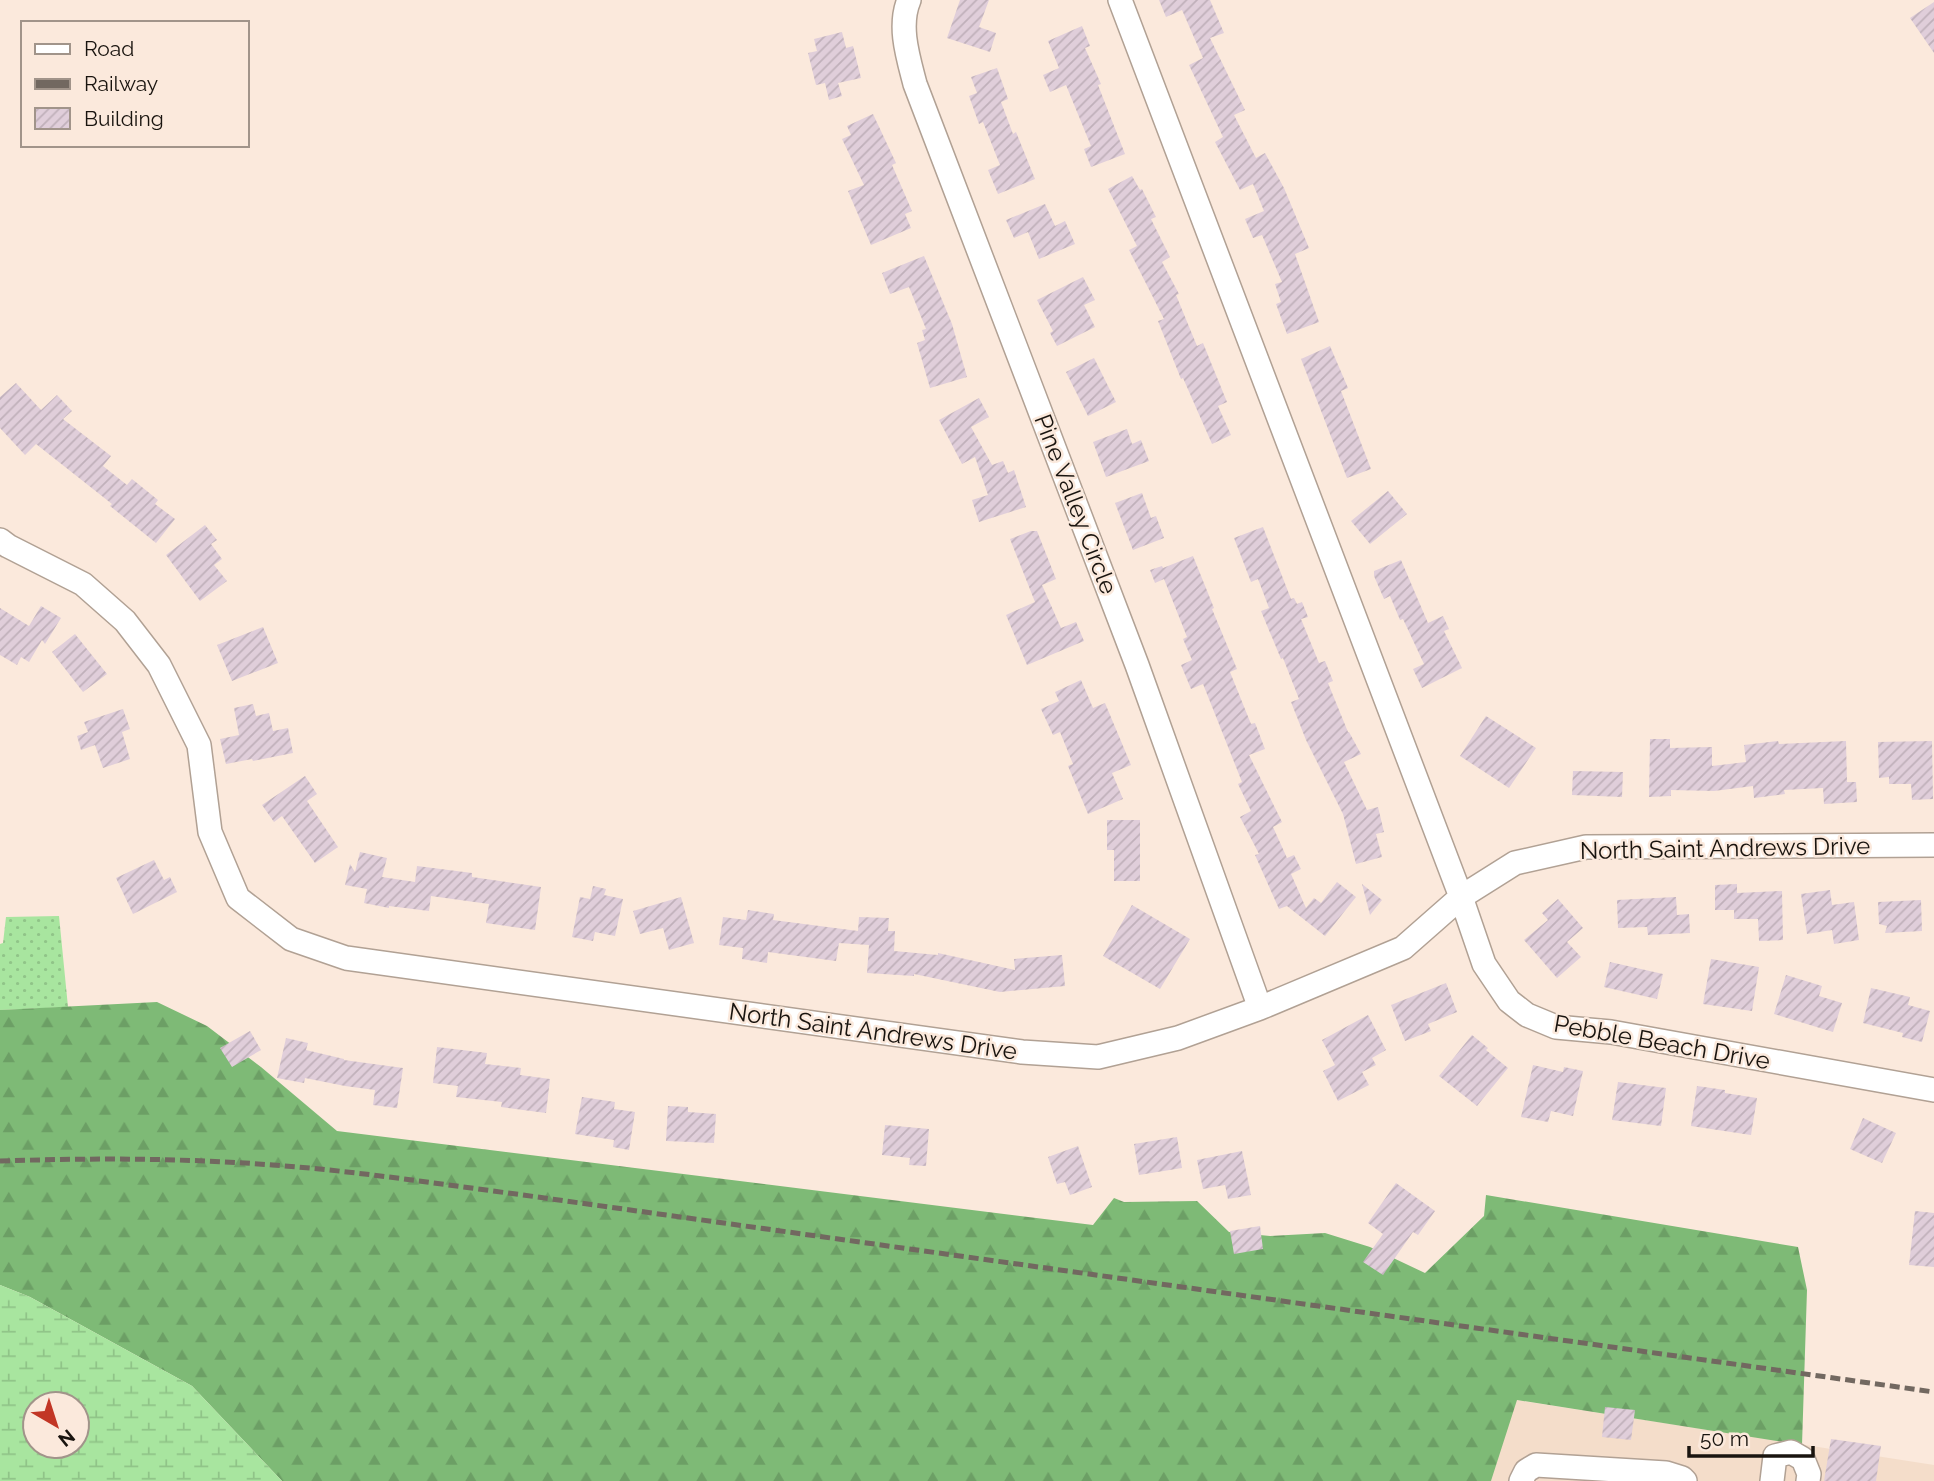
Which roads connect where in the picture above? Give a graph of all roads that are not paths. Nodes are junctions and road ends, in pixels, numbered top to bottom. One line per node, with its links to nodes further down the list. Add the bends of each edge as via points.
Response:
1 (909, 0): 6 (street, Pine Valley Circle, via 905,47 915,83 1137,666)
2 (1120, 0): 5 (street)
3 (0, 540): 6 (street, North Saint Andrews Drive, via 83,584 125,621 159,664 199,745 210,832 237,898 291,939 345,958 1022,1052 1098,1057 1178,1038)
4 (1934, 845): 5 (street, North Saint Andrews Drive, via 1586,847 1515,863)
5 (1461, 897): 6 (street, North Saint Andrews Drive, via 1404,947); 7 (street, Pebble Beach Drive, via 1484,964 1509,1001 1556,1027 1611,1032)
6 (1260, 1008)
7 (1934, 1090)
8 (1521, 1481): 9 (street, via 1536,1465 1666,1473)
9 (1685, 1481)
10 (1772, 1481): 11 (street, via 1775,1456 1791,1452 1803,1459)
11 (1808, 1481)

